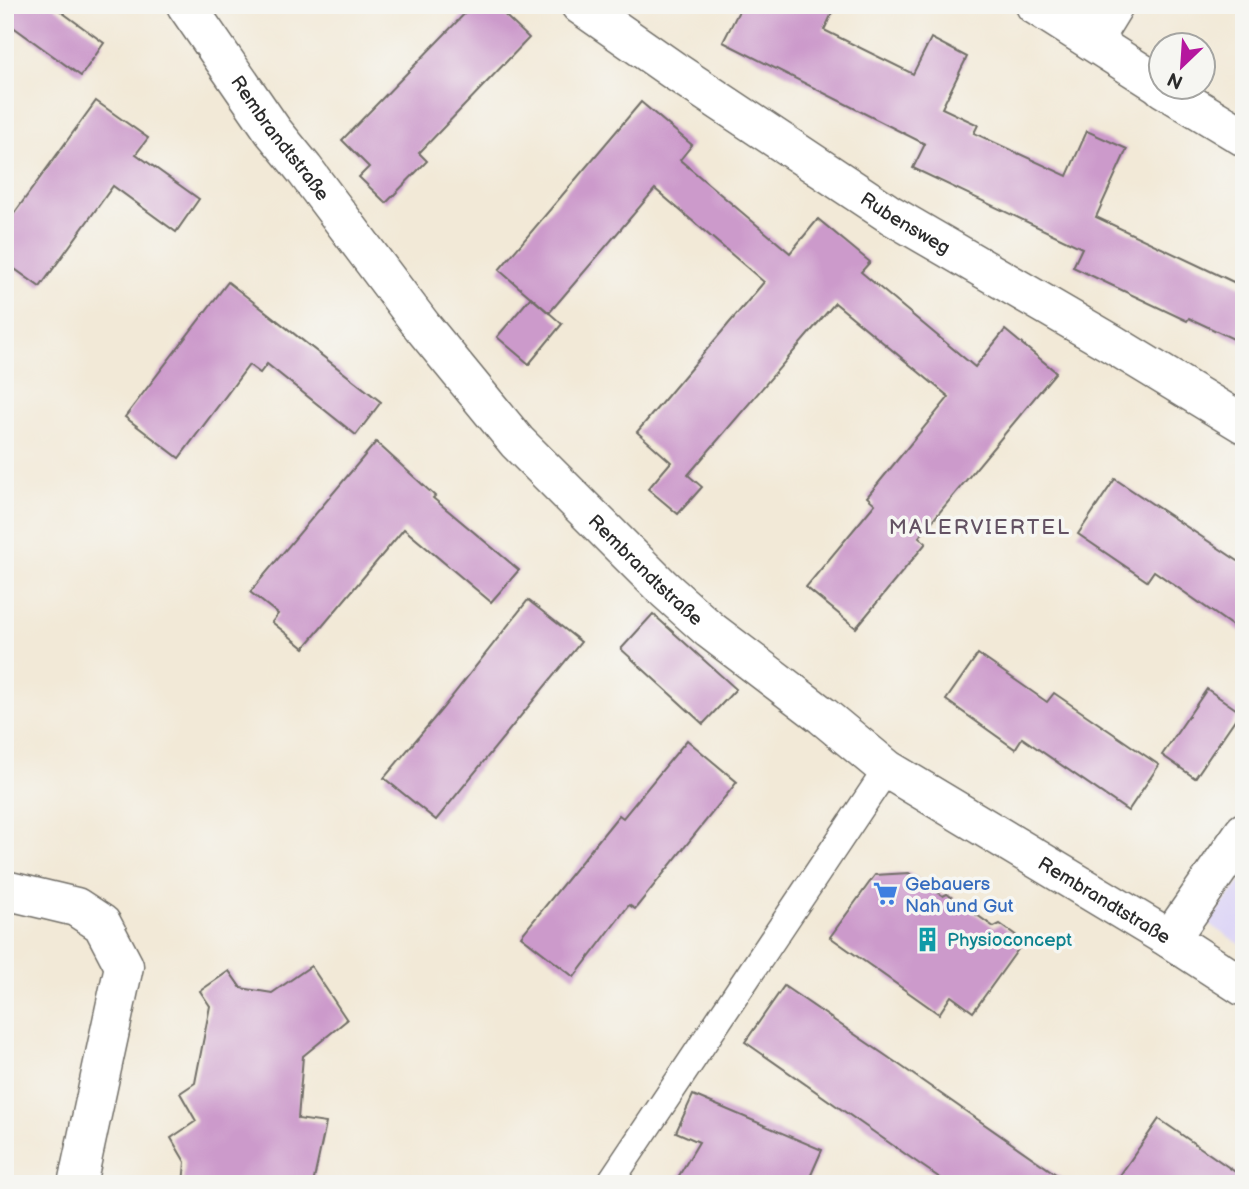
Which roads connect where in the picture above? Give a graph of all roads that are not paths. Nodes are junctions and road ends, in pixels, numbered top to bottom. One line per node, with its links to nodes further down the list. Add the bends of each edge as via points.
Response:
1 (186, 5): 10 (street, Rembrandtstraße, via 273,131 517,442 681,604)
2 (580, 5): 9 (street, Rubensweg, via 891,215)
3 (1035, 5): 5 (street)
4 (1114, 5): 5 (street)
5 (1092, 41): 6 (street)
6 (1148, 77)
7 (1187, 102): 8 (street)
8 (1244, 137)
9 (1244, 424)
10 (887, 769): 13 (street, Rembrandtstraße); 16 (lane)
11 (1244, 832): 13 (street)
12 (5, 890): 15 (street, via 76,907 102,924 124,966)
13 (1170, 939): 14 (street, Rembrandtstraße)
14 (1244, 986)
15 (77, 1184)
16 (609, 1184)

